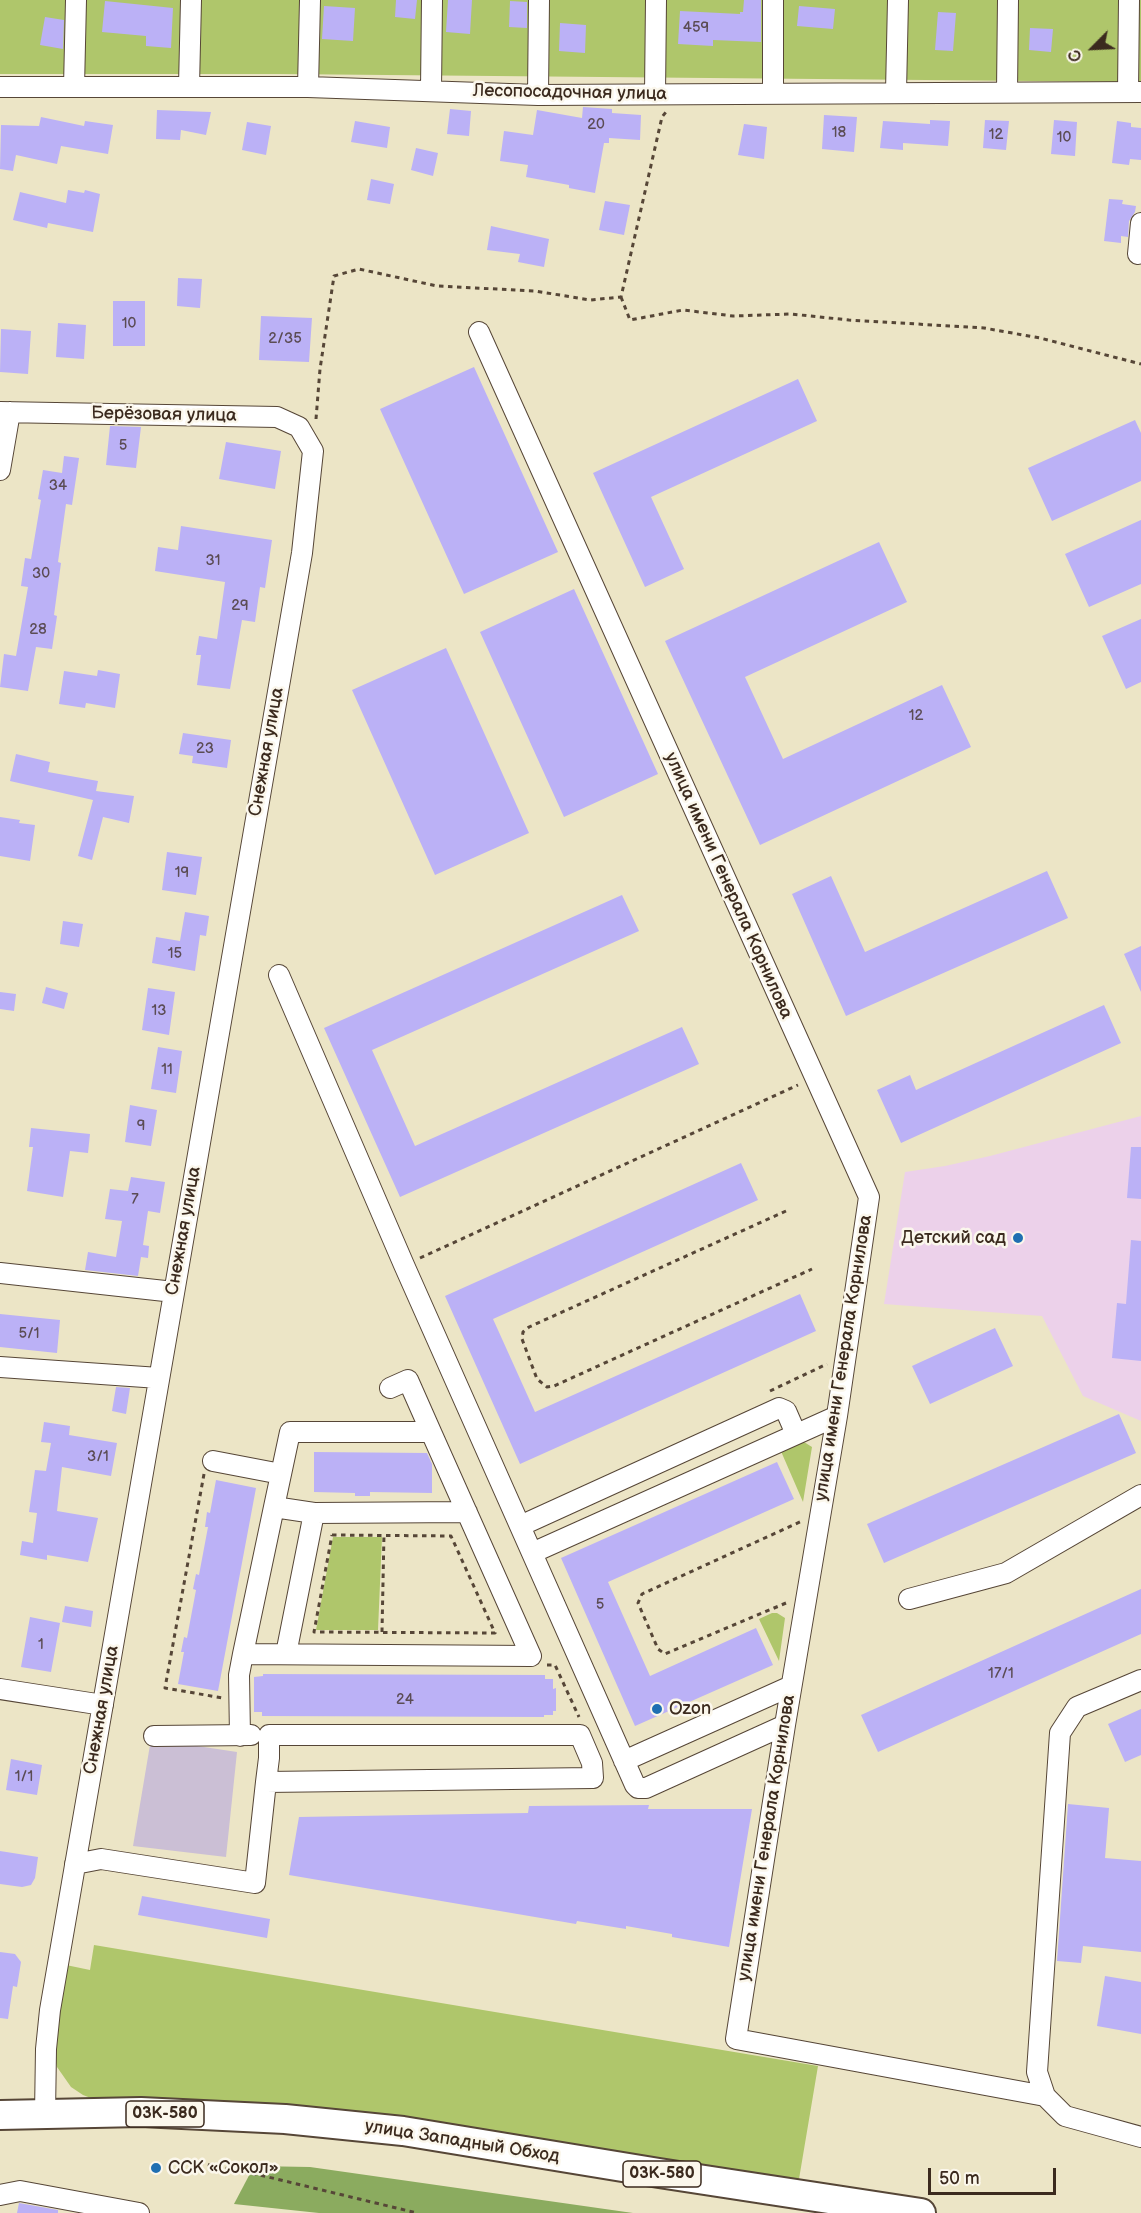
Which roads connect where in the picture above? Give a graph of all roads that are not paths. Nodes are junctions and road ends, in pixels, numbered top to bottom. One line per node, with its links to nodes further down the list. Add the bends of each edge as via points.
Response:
1 (76, 0): 13 (street)
2 (191, 0): 11 (street)
3 (309, 0): 14 (street)
4 (432, 0): 15 (street)
5 (539, 0): 20 (street)
6 (656, 0): 21 (street)
7 (772, 0): 19 (street)
8 (898, 0): 16 (street)
9 (1008, 0): 17 (street)
10 (1129, 0): 18 (street)
11 (189, 86): 13 (street, Лесопосадочная улица); 14 (street, Лесопосадочная улица)
12 (0, 87): 13 (street, Лесопосадочная улица)
13 (74, 87)
14 (308, 87): 15 (street, Лесопосадочная улица)
15 (431, 90): 20 (street, Лесопосадочная улица)
16 (896, 92): 17 (street, Лесопосадочная улица); 19 (street, Лесопосадочная улица)
17 (1007, 92): 18 (street, Лесопосадочная улица)
18 (1134, 92)
19 (773, 93): 21 (street, Лесопосадочная улица)
20 (538, 95): 21 (street, Лесопосадочная улица)
21 (661, 102)
22 (1141, 223): 23 (street)
23 (1138, 254)
24 (479, 332): 34 (street, улица имени Генерала Корнилова, via 868,1197)
25 (5, 412): 26 (street, Берёзовая улица, via 277,417 299,427); 27 (street)
26 (313, 451): 30 (street, Снежная улица, via 302,553)
27 (0, 470)
28 (279, 975): 43 (street)
29 (0, 1274): 30 (street)
30 (174, 1292): 32 (street, Снежная улица)
31 (0, 1367): 32 (street)
32 (159, 1378): 51 (street, Снежная улица)
33 (390, 1388): 35 (street, via 408,1380)
34 (837, 1416): 36 (street); 49 (street, улица имени Генерала Корнилова)
35 (431, 1432): 38 (street, via 290,1432); 41 (street)
36 (796, 1434): 43 (street, via 786,1411 779,1408); 44 (street)
37 (209, 1464): 38 (street)
38 (281, 1474): 40 (street)
39 (1141, 1496): 45 (street, via 1006,1573)
40 (274, 1507): 42 (street); 46 (street)
41 (467, 1512): 42 (street); 47 (street, via 531,1656)
42 (314, 1514): 47 (street)
43 (520, 1526): 44 (street)
44 (532, 1553): 56 (street)
45 (909, 1599)
46 (243, 1654): 47 (street); 55 (street, via 239,1675)
47 (286, 1654)
48 (1141, 1680): 59 (street, via 1077,1707 1060,1733 1037,2072)
49 (791, 1686): 52 (street, улица имени Генерала Корнилова); 56 (street)
50 (0, 1689): 51 (street)
51 (103, 1705): 58 (street, Снежная улица)
52 (785, 1725): 56 (street, via 646,1788 635,1785); 59 (street, улица имени Генерала Корнилова, via 736,2039)
53 (269, 1735): 55 (street); 57 (street); 57 (street, via 580,1735 592,1763 593,1778)
54 (154, 1736): 55 (street)
55 (240, 1736)
56 (624, 1761)
57 (266, 1782): 58 (street, via 255,1883 101,1859)
58 (75, 1864): 60 (street, Снежная улица, via 50,2010)
59 (1045, 2096): 63 (street, via 1065,2116)
60 (45, 2114): 61 (highway, улица Западный Обход / 03К-580); 67 (highway, улица Западный Обход / 03К-580, via 141,2112 285,2119 403,2131)
61 (0, 2115)
62 (0, 2133): 66 (highway, улица Западный Обход / 03К-580, via 143,2131 404,2148)
63 (1141, 2136)
64 (0, 2195): 65 (street, via 20,2191)
65 (139, 2213)
66 (848, 2213)
67 (921, 2213)

